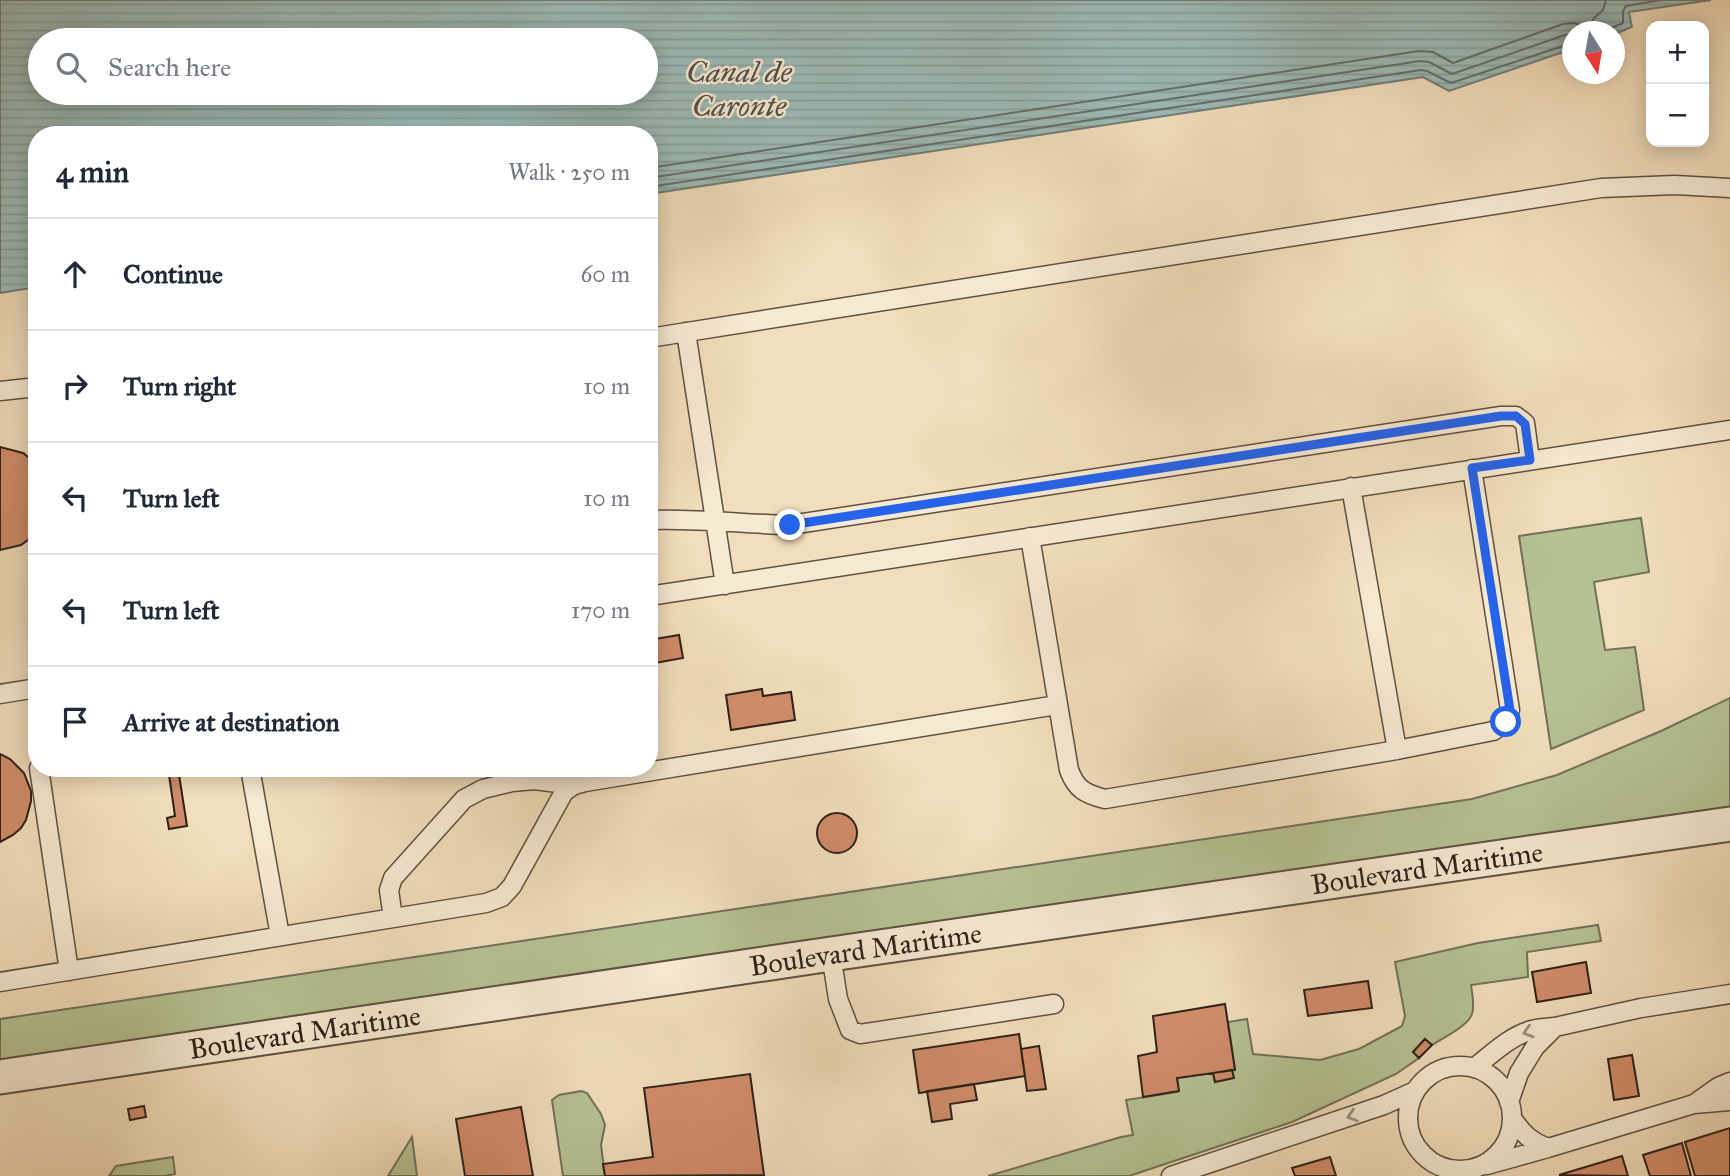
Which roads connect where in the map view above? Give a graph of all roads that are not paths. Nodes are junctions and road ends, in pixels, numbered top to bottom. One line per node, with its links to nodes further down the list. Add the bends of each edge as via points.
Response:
1 (1730, 188): 2 (lane, via 1601,188)
2 (686, 332): 3 (lane); 11 (lane)
3 (658, 337)
4 (28, 388): 5 (lane)
5 (0, 391)
6 (1730, 430): 7 (lane)
7 (1530, 460): 8 (lane); 11 (lane, via 1525,424 1516,416 1501,416 790,525)
8 (1472, 468): 9 (lane); 18 (lane, via 1510,710 1506,722 1493,731)
9 (1350, 487): 12 (lane); 18 (lane)
10 (658, 520): 11 (lane)
11 (716, 522): 13 (lane)
12 (1030, 537): 13 (lane); 17 (lane)
13 (725, 585): 14 (lane)
14 (658, 595)
15 (28, 689): 16 (lane)
16 (0, 694)
17 (1057, 705): 18 (lane, via 1074,783 1089,795 1105,799); 19 (lane)
18 (1397, 750)
19 (658, 770)
20 (40, 777): 28 (lane)
21 (252, 777): 26 (lane)
22 (616, 777): 23 (lane)
23 (574, 785): 25 (lane, via 564,792 502,897); 25 (lane, via 512,782 464,799 393,878 389,890)
24 (1730, 824): 27 (street, Boulevard Maritime)
25 (393, 918): 26 (lane)
26 (280, 936): 28 (lane)
27 (831, 954): 31 (lane, via 838,999 850,1030 860,1034); 34 (street, Boulevard Maritime)
28 (69, 971): 29 (lane)
29 (0, 982)
30 (1730, 994): 32 (lane)
31 (1054, 1004)
32 (1555, 1027): 33 (lane, one-way to 33, via 1518,1035); 39 (lane, via 1535,1047 1520,1073)
33 (1474, 1068): 36 (lane, via 1441,1069); 39 (lane, via 1502,1087)
34 (0, 1077)
35 (1730, 1082): 38 (lane)
36 (1415, 1091): 41 (lane, via 1408,1125 1413,1142 1438,1166); 42 (lane, one-way to 42)
37 (1730, 1101): 38 (lane)
38 (1694, 1104): 40 (lane)
39 (1511, 1110): 40 (lane, via 1522,1132); 41 (lane, via 1510,1135 1502,1150 1489,1162)
40 (1548, 1148): 41 (lane)
41 (1458, 1172)
42 (1171, 1176)

